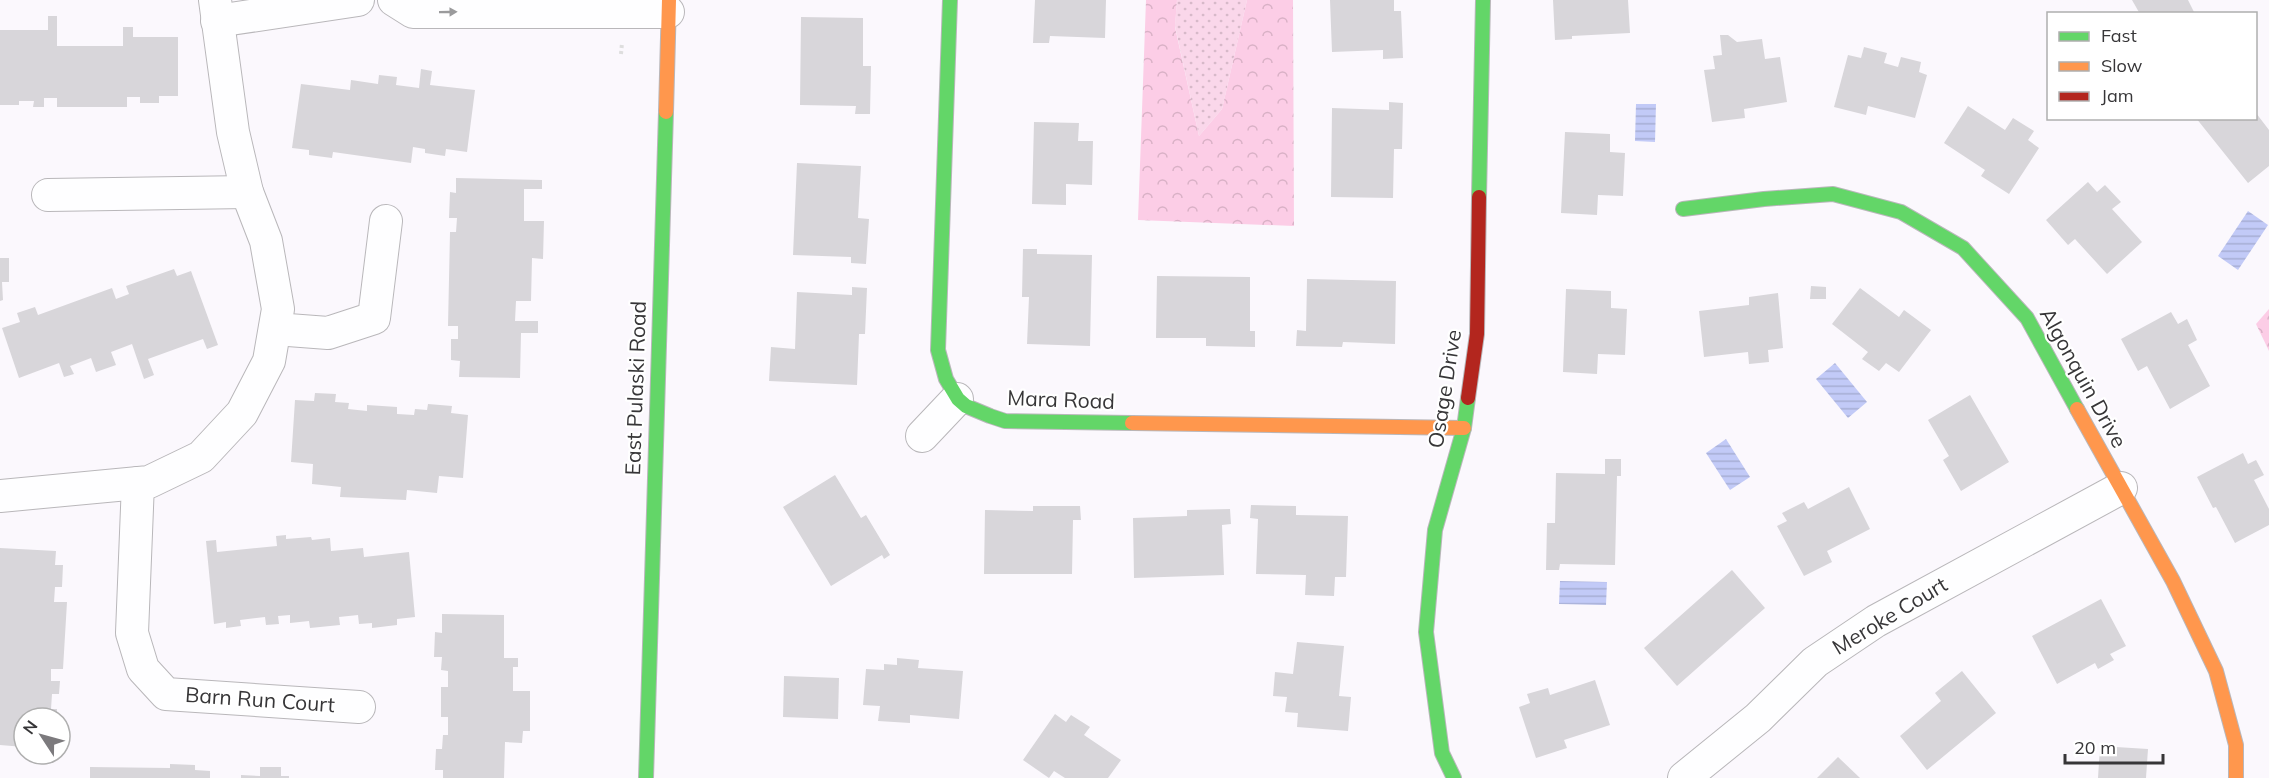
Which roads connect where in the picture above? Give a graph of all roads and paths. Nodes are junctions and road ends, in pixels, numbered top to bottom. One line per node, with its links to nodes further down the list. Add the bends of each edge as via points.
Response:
1 (358, 0): 6 (street)
2 (394, 0): 5 (street, one-way to 5, via 413,12)
3 (950, 0): 12 (street, Mara Road, via 938,350 943,377)
4 (1483, 0): 13 (street, Osage Drive, via 1477,334)
5 (668, 6): 19 (street, East Pulaski Road)
6 (216, 11): 7 (street, via 233,132)
7 (247, 192): 8 (street); 11 (street, via 266,241 278,309)
8 (48, 195)
9 (1683, 209): 16 (street, Algonquin Drive, via 1833,194 1901,212 1963,248 2027,318)
10 (386, 221): 11 (street, via 374,318 328,333)
11 (275, 329): 15 (street, via 269,361 242,413 201,457)
12 (957, 399): 13 (street, Mara Road, via 980,414 1005,421); 14 (street)
13 (1464, 428): 20 (street, Osage Drive, via 1435,530 1426,632 1442,753)
14 (922, 436)
15 (138, 483): 17 (street); 18 (street, Barn Run Court, via 132,633 143,669 166,694)
16 (2121, 488): 21 (street, Meroke Court, via 1876,621 1815,662 1758,718); 22 (street, Algonquin Drive, via 2173,580 2216,671 2236,745)
17 (0, 496)
18 (359, 707)
19 (646, 778)
20 (1454, 778)
21 (1684, 778)
22 (2236, 778)

